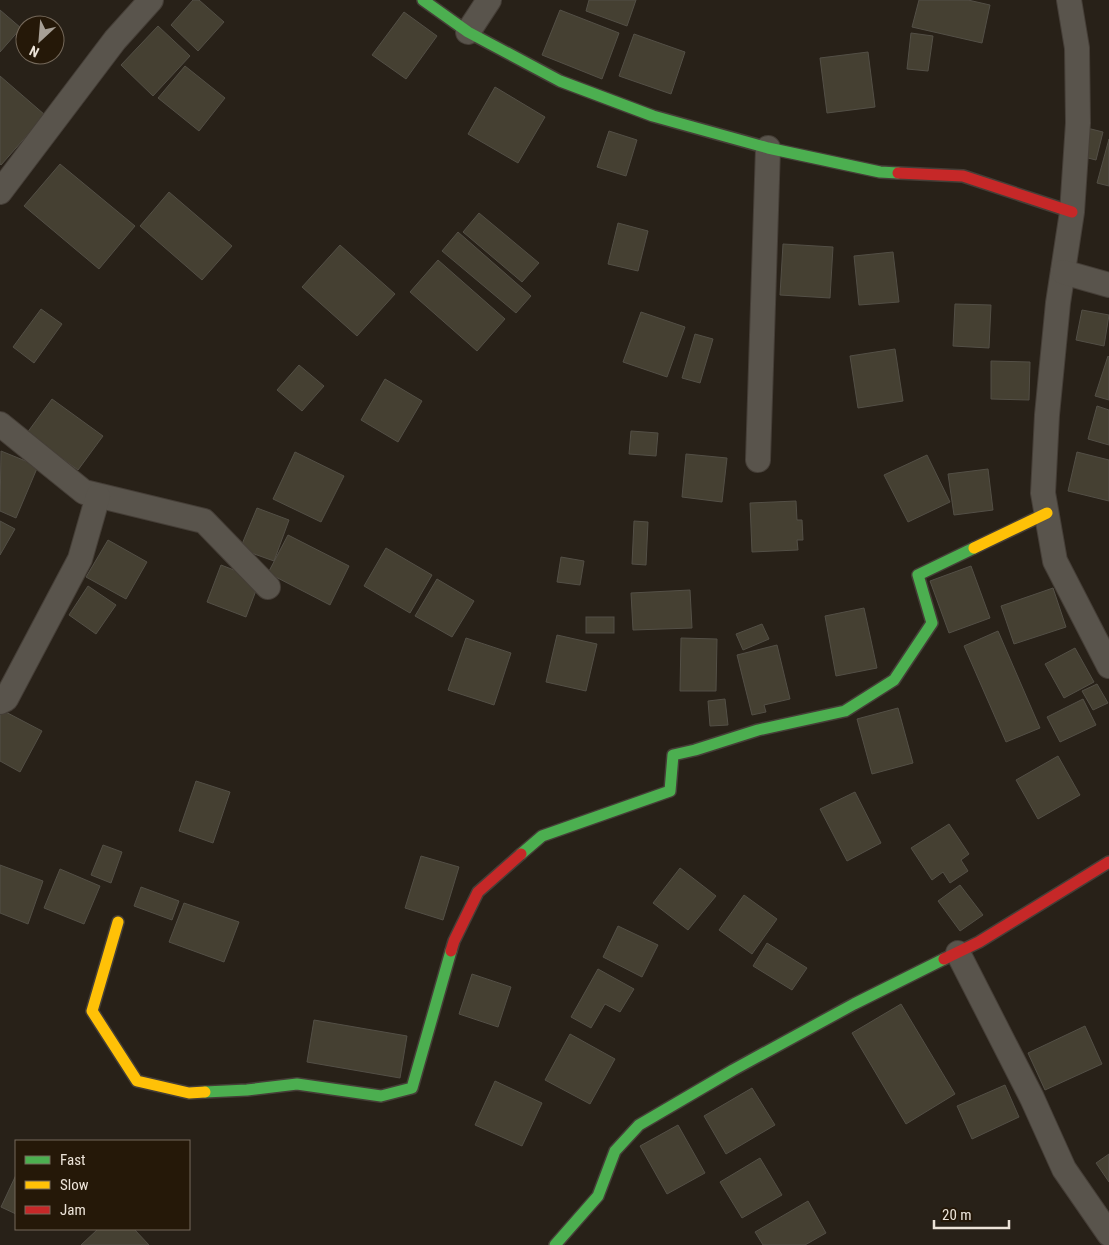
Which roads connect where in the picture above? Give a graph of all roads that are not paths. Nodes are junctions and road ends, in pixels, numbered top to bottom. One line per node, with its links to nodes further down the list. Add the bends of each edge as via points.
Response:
1 (151, 0): 7 (street, via 115,40)
2 (423, 0): 5 (street)
3 (489, 0): 5 (street)
4 (1069, 0): 8 (street, via 1077,48 1078,123)
5 (468, 32): 6 (street, via 560,81 653,116)
6 (768, 148): 8 (street, via 880,172 963,176); 12 (street)
7 (0, 192)
8 (1072, 212): 9 (street)
9 (1063, 272): 10 (street); 14 (street, via 1047,415 1043,493)
10 (1109, 285)
11 (0, 424): 13 (street, via 84,492)
12 (758, 460)
13 (98, 496): 15 (street, via 204,521); 17 (street, via 80,559 6,699)
14 (1047, 513): 16 (street, via 1055,561); 19 (street, via 918,575 932,624 894,680 846,711 758,730 673,754 670,791 542,836 478,892 454,941 412,1088 381,1096 297,1084 189,1093 137,1081 92,1011)
15 (268, 587)
16 (1109, 666)
17 (0, 702)
18 (1109, 862): 20 (street)
19 (118, 922)
20 (958, 953): 21 (street, via 1032,1098 1064,1170); 22 (street, via 854,1004 638,1125 615,1151 598,1196)
21 (1109, 1234)
22 (556, 1245)

